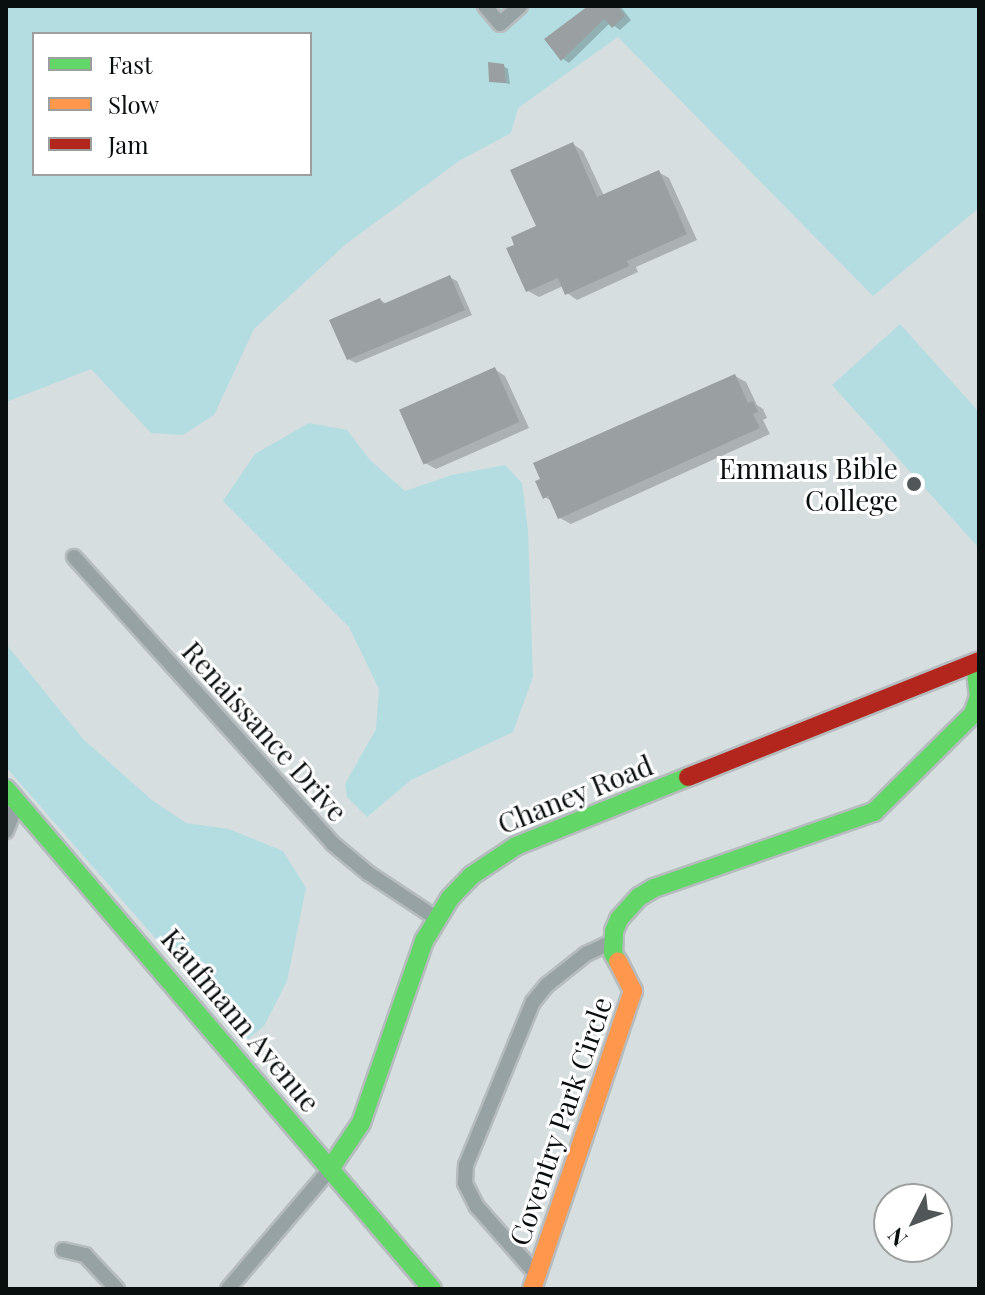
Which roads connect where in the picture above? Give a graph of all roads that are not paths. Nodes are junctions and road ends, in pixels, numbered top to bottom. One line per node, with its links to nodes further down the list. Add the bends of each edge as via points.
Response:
1 (485, 6): 2 (street, via 500,24)
2 (520, 6)
3 (74, 557): 7 (street, Renaissance Drive, via 332,843)
4 (977, 662): 7 (street, Chaney Road, via 516,846 471,876); 8 (street, via 979,697 973,714 874,812 654,888 619,919)
5 (12, 795): 6 (street); 9 (street, Kaufmann Avenue)
6 (6, 831)
7 (436, 918): 9 (street, Chaney Road, via 361,1123)
8 (612, 942): 11 (street, Coventry Park Circle, via 633,991); 11 (street, Coventry Park Circle, via 586,954 533,1002 466,1165 465,1183 477,1207)
9 (330, 1169): 13 (street, Chaney Road); 14 (street, Kaufmann Avenue)
10 (63, 1250): 12 (street, via 85,1255)
11 (535, 1282)
12 (117, 1289)
13 (228, 1289)
14 (432, 1289)

